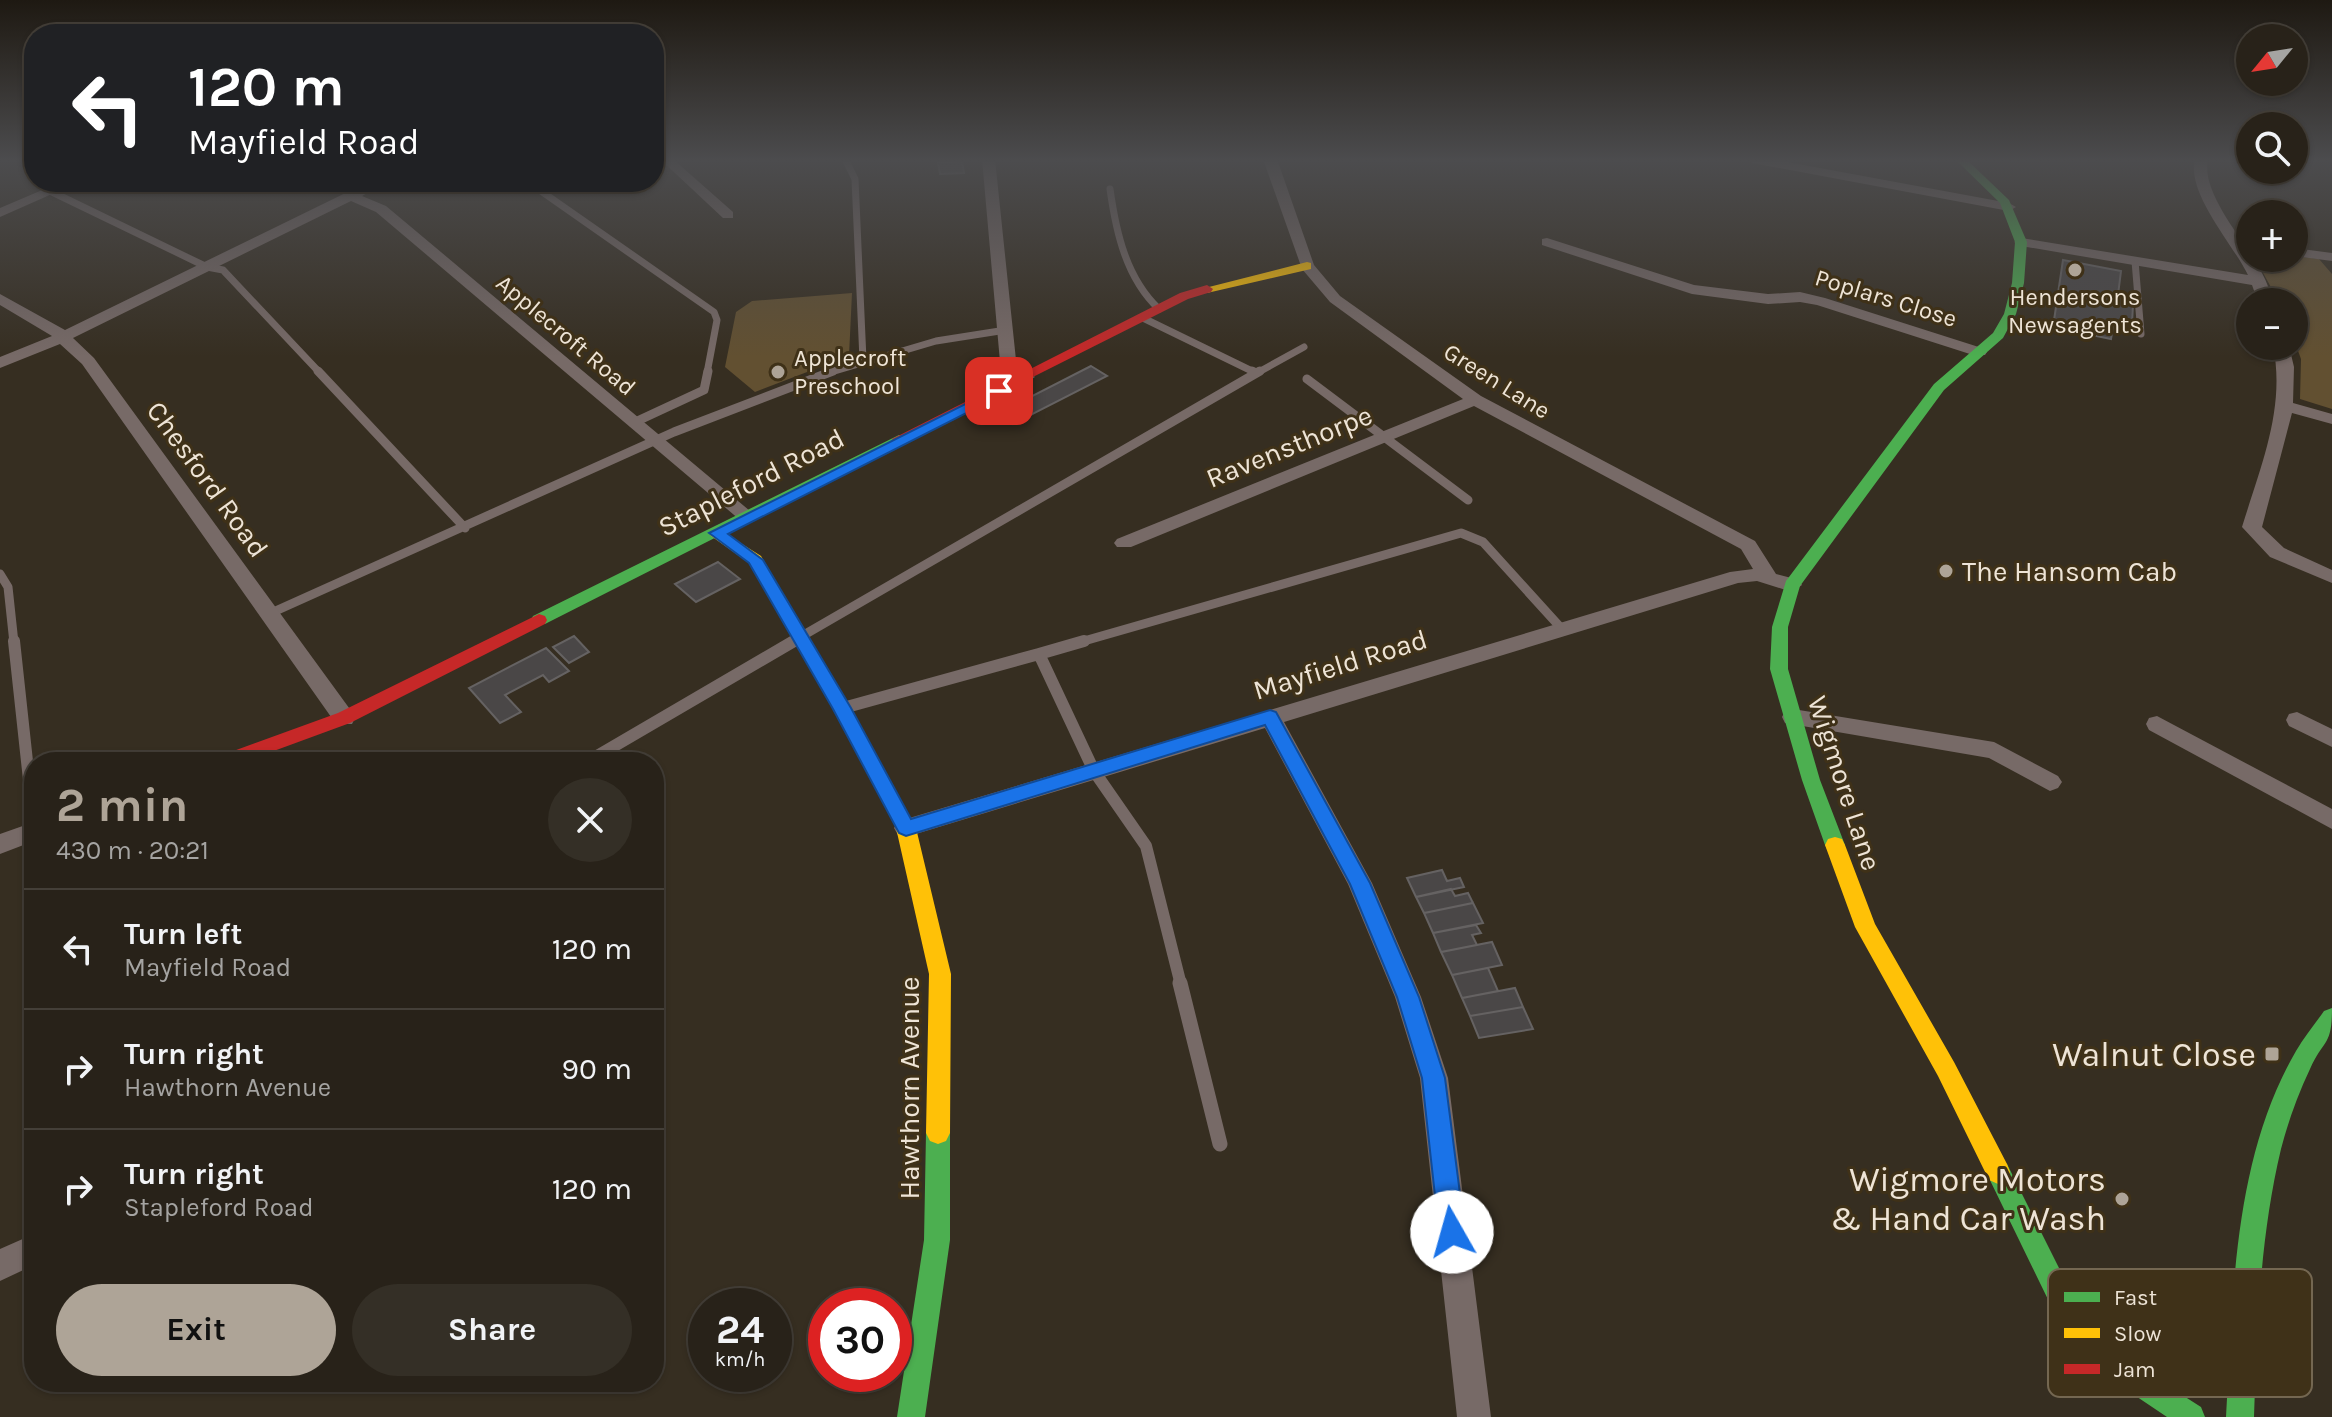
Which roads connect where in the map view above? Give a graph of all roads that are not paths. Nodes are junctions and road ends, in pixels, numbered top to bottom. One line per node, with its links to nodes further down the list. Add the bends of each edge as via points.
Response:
1 (120, 225): 16 (lane)
2 (292, 225): 16 (street)
3 (400, 225): 36 (street, Applecroft Road)
4 (590, 225): 36 (lane, via 714,312 717,320 704,390)
5 (857, 225): 27 (lane)
6 (995, 225): 22 (street)
7 (1118, 225): 21 (lane)
8 (1293, 225): 15 (street, Green Lane)
9 (2015, 225): 11 (street, Wigmore Lane)
10 (1547, 242): 26 (street, Poplars Close, via 1692,289 1820,301)
11 (2021, 242): 14 (street); 26 (street, Wigmore Lane, via 2010,314)
12 (2308, 254): 13 (street)
13 (2331, 258)
14 (2135, 261): 18 (street); 23 (lane)
15 (1307, 266): 21 (street, Stapleford Road, via 1200,290); 33 (street, Green Lane, via 1345,307)
16 (207, 267): 24 (street); 41 (lane, via 223,270)
17 (2253, 272): 18 (street)
18 (2257, 281): 19 (street)
19 (2260, 288)
20 (0, 299): 24 (street, Chesford Road)
21 (1151, 313): 30 (lane); 31 (street, Stapleford Road)
22 (1006, 330): 27 (lane, via 958,335); 31 (street, via 1008,362)
23 (2141, 334)
24 (63, 337): 29 (street); 48 (street, Chesford Road, via 88,361)
25 (1304, 347): 30 (lane)
26 (1979, 352): 47 (street, Wigmore Lane, via 1939,387)
27 (863, 360): 38 (lane)
28 (2285, 360): 34 (street)
29 (0, 363)
30 (1256, 373): 50 (lane, via 903,575)
31 (1027, 377): 40 (street, Stapleford Road)
32 (1307, 379): 37 (lane)
33 (1475, 400): 37 (street, Ravensthorpe); 45 (street, Green Lane, via 1731,534 1748,545)
34 (2285, 406): 35 (street); 46 (street, via 2252,527 2281,556)
35 (2332, 419)
36 (633, 423): 38 (street, Applecroft Road)
37 (1386, 437): 39 (lane); 43 (street, Ravensthorpe)
38 (654, 441): 40 (street, Applecroft Road); 41 (lane)
39 (1468, 500)
40 (747, 516): 42 (street, Stapleford Road)
41 (465, 528): 48 (lane)
42 (717, 533): 50 (street, Hawthorn Avenue, via 755,560); 55 (street, Stapleford Road)
43 (1124, 543)
44 (0, 574): 59 (lane, via 8,587)
45 (1768, 577): 47 (street, Mayfield Road); 49 (street, Mayfield Road, via 1737,577)
46 (2332, 577)
47 (1792, 585): 54 (street, Wigmore Lane, via 1780,627 1779,669)
48 (271, 613): 55 (street, Chesford Road)
49 (1561, 628): 51 (lane, via 1483,542 1461,533); 53 (street, Mayfield Road)
50 (802, 639): 52 (street, Hawthorn Avenue); 61 (lane)
51 (1039, 654): 52 (lane); 62 (lane)
52 (842, 708): 65 (street, Hawthorn Avenue)
53 (1270, 717): 62 (street, Mayfield Road); 77 (street, via 1360,883 1408,997 1434,1078)
54 (1793, 717): 63 (street, via 1994,750); 73 (street, Wigmore Lane, via 1865,927 1946,1069)
55 (344, 718): 60 (street, Stapleford Road)
56 (2297, 720): 58 (street)
57 (2157, 724): 64 (street)
58 (2332, 739)
59 (26, 752)
60 (251, 752)
61 (604, 752)
62 (1094, 771): 65 (street, Mayfield Road); 69 (lane, via 1146,846)
63 (2050, 782)
64 (2332, 820)
65 (906, 828): 76 (street, Hawthorn Avenue, via 940,974 937,1240)
66 (24, 833): 67 (street)
67 (0, 844)
68 (2332, 1018): 72 (street, via 2301,1063 2278,1123 2263,1178)
69 (1220, 1144)
70 (24, 1254): 71 (street)
71 (0, 1265)
72 (2252, 1269)
73 (2048, 1273)
74 (2158, 1397): 78 (street, Wigmore Lane)
75 (2241, 1397): 79 (street)
76 (911, 1417)
77 (1474, 1417)
78 (2191, 1417)
79 (2240, 1417)

